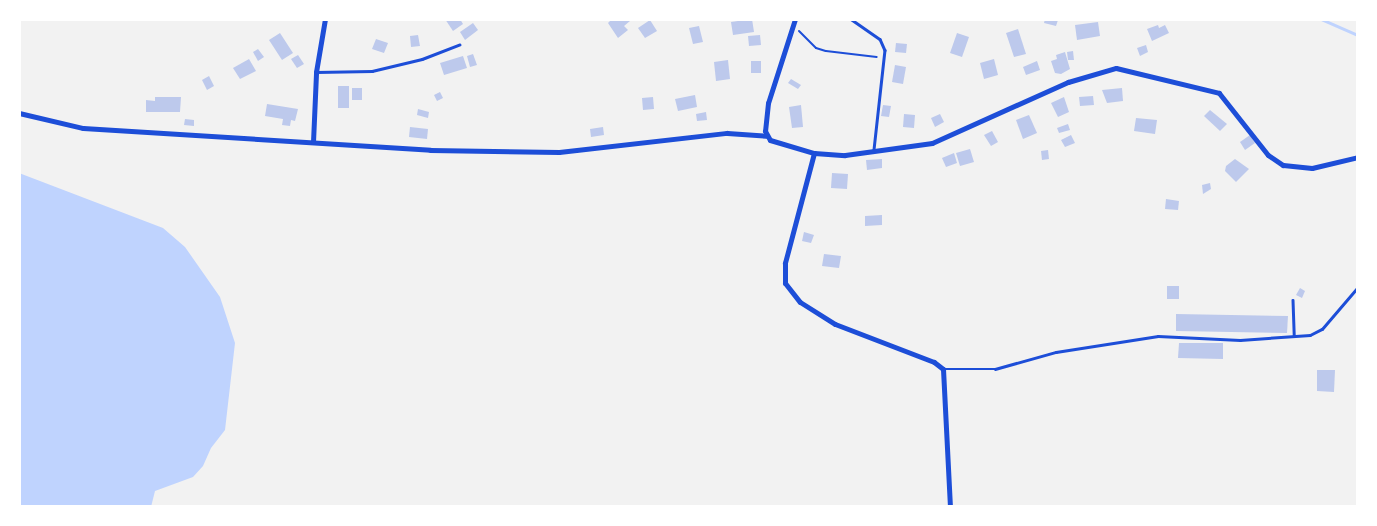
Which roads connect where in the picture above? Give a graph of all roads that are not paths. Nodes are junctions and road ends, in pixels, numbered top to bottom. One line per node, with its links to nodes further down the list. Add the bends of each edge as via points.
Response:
1 (325, 19): 5 (street)
2 (795, 19): 7 (street, via 768,103)
3 (851, 19): 10 (lane, via 880,39 885,59)
4 (459, 45): 5 (lane, via 372,71)
5 (316, 72): 8 (street)
6 (19, 113): 8 (street, via 83,128)
7 (766, 136): 8 (street, via 708,134 559,152); 9 (street)
8 (313, 142)
9 (814, 153): 10 (street); 15 (street, via 783,274 790,293 835,324)
10 (874, 153): 11 (street, via 932,143 1068,82 1116,68 1219,93 1268,155 1283,164 1312,168)
11 (1358, 157)
12 (1358, 286): 14 (lane, via 1322,329)
13 (1293, 300): 14 (lane)
14 (1294, 337): 15 (lane, via 1158,336 1056,352 995,369)
15 (943, 369): 16 (street)
16 (950, 507)

